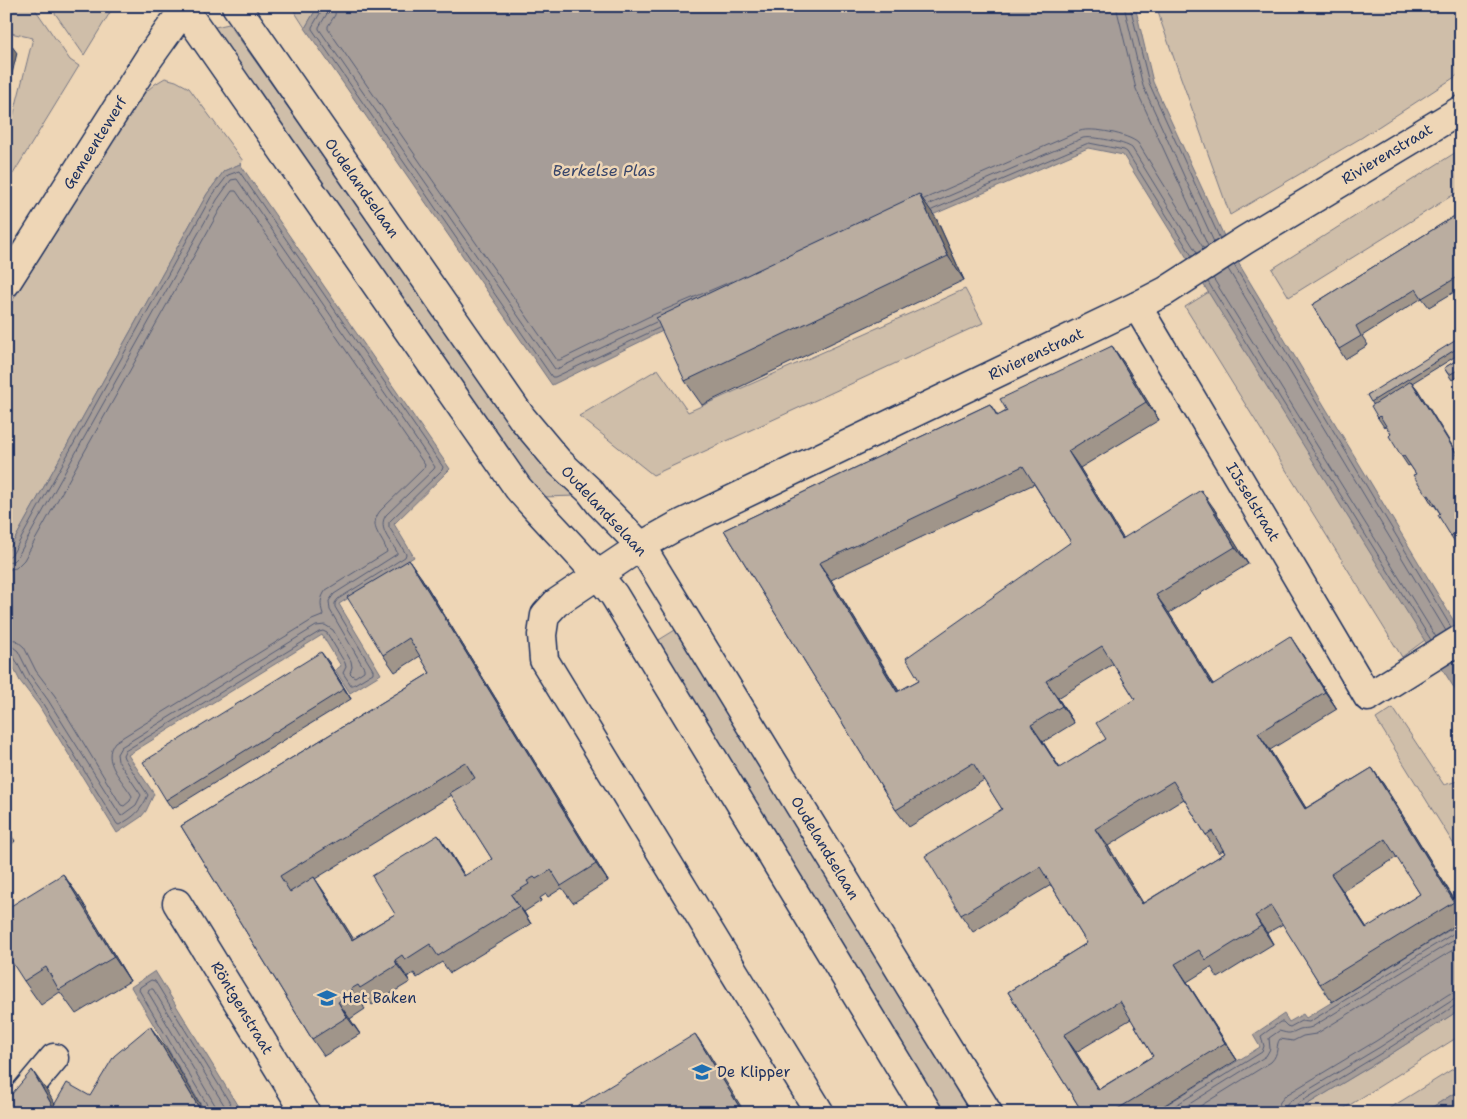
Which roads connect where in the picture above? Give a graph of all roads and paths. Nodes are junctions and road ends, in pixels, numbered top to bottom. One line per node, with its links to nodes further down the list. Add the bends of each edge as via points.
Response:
1 (236, 6): 6 (street, Oudelandselaan, via 522,418 558,461)
2 (185, 7): 4 (street, Gemeentewerf); 7 (street, via 518,488)
3 (1461, 110): 5 (street, Rivierenstraat)
4 (6, 283)
5 (1137, 306): 6 (street, Rivierenstraat); 8 (street, IJsselstraat, via 1368,697)
6 (641, 546): 7 (street, Rivierenstraat); 15 (street, Oudelandselaan)
7 (598, 574): 13 (street, via 556,603 545,615 542,635 544,660); 14 (street, via 637,632)
8 (1461, 639)
9 (177, 903): 12 (street, Röntgenstraat)
10 (54, 1058): 11 (street)
11 (8, 1113)
12 (306, 1113)
13 (820, 1113)
14 (928, 1113)
15 (988, 1113)

